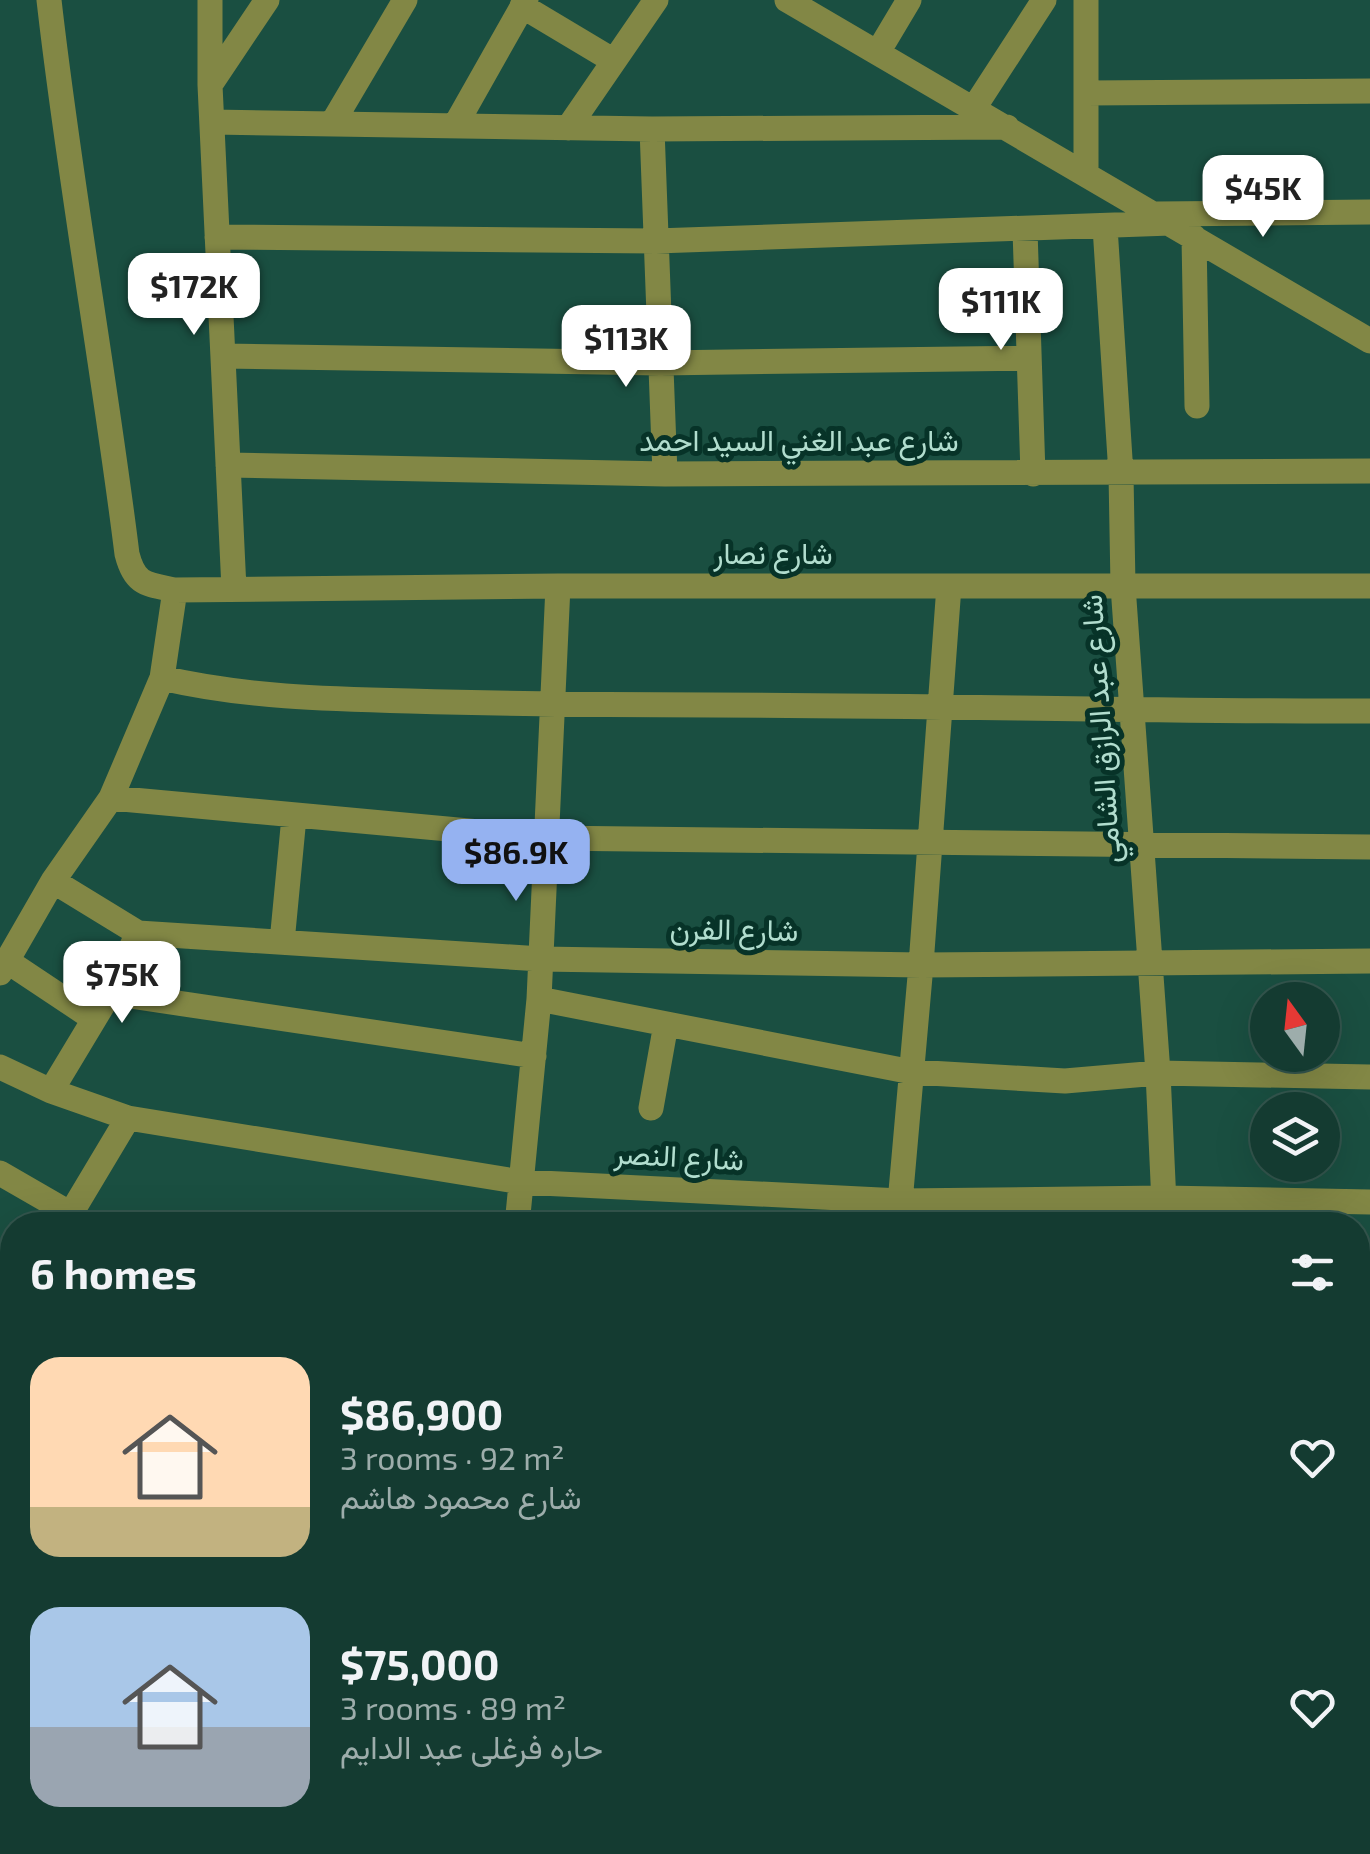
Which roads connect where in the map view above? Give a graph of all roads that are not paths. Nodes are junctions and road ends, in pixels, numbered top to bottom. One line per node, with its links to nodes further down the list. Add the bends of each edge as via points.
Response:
1 (48, 0): 45 (street, via 127,554 132,572 146,584)
2 (210, 0): 13 (street)
3 (267, 0): 13 (street)
4 (405, 0): 18 (street)
5 (656, 0): 12 (street)
6 (786, 0): 11 (street)
7 (909, 0): 11 (street)
8 (1044, 0): 16 (street)
9 (1086, 0): 15 (street)
10 (524, 3): 12 (street); 19 (street)
11 (878, 52): 16 (street)
12 (614, 62): 20 (street)
13 (210, 85): 17 (street)
14 (1370, 91): 15 (street)
15 (1086, 93): 23 (street)
16 (974, 108): 21 (street)
17 (212, 122): 18 (street); 28 (street)
18 (333, 122): 19 (street)
19 (456, 124): 20 (street)
20 (568, 128): 22 (street)
21 (1007, 128): 22 (street); 23 (street)
22 (652, 129): 29 (street)
23 (1086, 173): 25 (street)
24 (1370, 212): 25 (street)
25 (1174, 225): 26 (street); 30 (street); 34 (street)
26 (1106, 227): 27 (street); 39 (street, شارع عبد الرازق الشامي)
27 (1025, 230): 29 (street); 32 (street)
28 (217, 237): 29 (street); 31 (street)
29 (656, 241): 33 (street)
30 (1367, 338)
31 (223, 356): 33 (street); 35 (street)
32 (1029, 358): 33 (street); 38 (street)
33 (660, 363): 37 (street)
34 (1197, 406)
35 (228, 465): 37 (street, شارع عبد الغني السيد احمد); 44 (street)
36 (1370, 471): 39 (street, شارع عبد الغني السيد احمد)
37 (664, 474): 38 (street, شارع عبد الغني السيد احمد)
38 (1034, 474): 39 (street, شارع عبد الغني السيد احمد)
39 (1121, 474): 42 (street, شارع عبد الرازق الشامي)
40 (558, 586): 41 (street, شارع نصار); 44 (street, شارع نصار); 47 (street)
41 (948, 586): 42 (street, شارع نصار); 48 (street)
42 (1123, 586): 43 (street, شارع نصار); 50 (street, شارع عبد الرازق الشامي)
43 (1370, 586)
44 (234, 589): 45 (street, شارع نصار)
45 (175, 590): 46 (street)
46 (162, 678): 47 (street, via 300,698); 51 (street)
47 (552, 705): 48 (street); 53 (street)
48 (940, 705): 50 (street); 55 (street)
49 (1370, 711): 50 (street)
50 (1132, 712): 54 (street, شارع عبد الرازق الشامي)
51 (112, 798): 52 (street); 57 (street)
52 (294, 817): 53 (street); 59 (street)
53 (546, 838): 55 (street); 60 (street)
54 (1142, 842): 55 (street); 56 (street); 62 (street, شارع عبد الرازق الشامي)
55 (931, 844): 63 (street)
56 (1370, 847)
57 (53, 881): 58 (street, شارع الفرن); 64 (street)
58 (138, 933): 59 (street, شارع الفرن); 65 (street)
59 (282, 942): 60 (street, شارع الفرن)
60 (541, 959): 63 (street, شارع الفرن); 66 (street)
61 (1370, 961): 62 (street, شارع الفرن)
62 (1150, 963): 63 (street, شارع الفرن); 72 (street, شارع عبد الرازق الشامي)
63 (922, 965): 71 (street)
64 (4, 967): 67 (street)
65 (110, 993): 67 (street); 69 (street)
66 (540, 999): 68 (street); 69 (street)
67 (94, 1018): 74 (street)
68 (666, 1024): 71 (street); 75 (street)
69 (534, 1056): 78 (street)
70 (0, 1066): 74 (street, شارع النصر)
71 (912, 1072): 72 (street, via 1066,1081); 85 (street)
72 (1158, 1073): 73 (street); 79 (street, شارع عبد الرازق الشامي)
73 (1370, 1077)
74 (51, 1091): 76 (street, شارع النصر)
75 (651, 1108)
76 (128, 1118): 78 (street, شارع النصر); 82 (street)
77 (0, 1173): 81 (street)
78 (521, 1182): 83 (street); 84 (street, شارع النصر)
79 (1164, 1198): 80 (street, شارع النصر); 86 (street, شارع النصر); 87 (street, شارع عبد الرازق الشامي)
80 (1370, 1202)
81 (58, 1212)
82 (72, 1212)
83 (518, 1212)
84 (887, 1212)
85 (899, 1212)
86 (917, 1212)
87 (1165, 1212)

